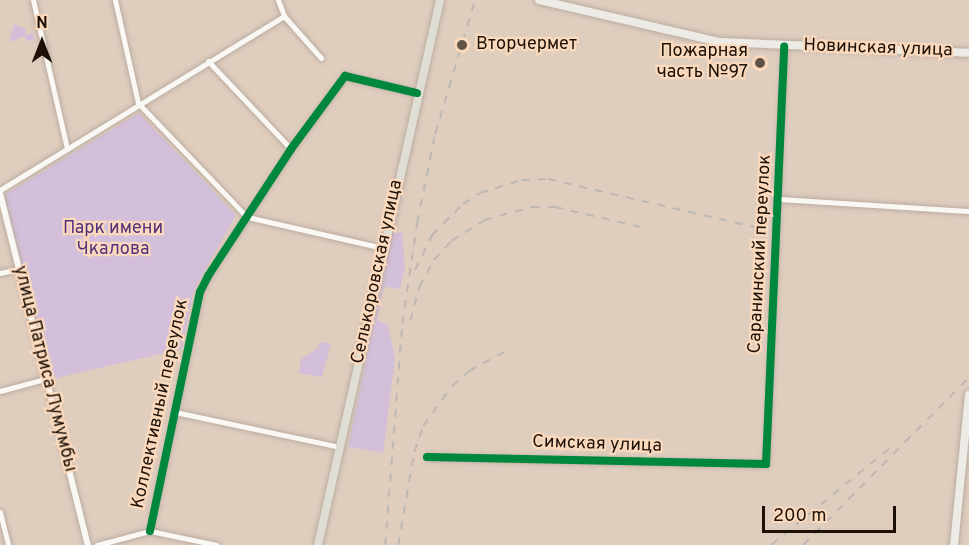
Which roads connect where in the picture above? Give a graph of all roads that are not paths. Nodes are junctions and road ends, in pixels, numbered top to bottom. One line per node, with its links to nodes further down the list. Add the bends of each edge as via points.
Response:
1 (33, 0): 13 (street)
2 (114, 0): 12 (street)
3 (278, 0): 6 (street)
4 (440, 0): 11 (main road, Селькоровская улица)
5 (539, 0): 7 (main road, Новинская улица, via 719,42)
6 (284, 16): 9 (street); 10 (street)
7 (784, 46): 8 (main road, Новинская улица); 16 (street, Саранинский переулок, via 778,117 782,135)
8 (969, 53)
9 (321, 58)
10 (208, 61): 12 (street); 14 (street)
11 (417, 93): 14 (street, Коллективный переулок, via 345,76); 19 (main road, Селькоровская улица)
12 (138, 103): 13 (street); 18 (street)
13 (67, 149): 15 (street)
14 (291, 149): 18 (street, Коллективный переулок)
15 (0, 191): 20 (street, улица Патриса Лумумбы)
16 (778, 199): 17 (street); 28 (street, Саранинский переулок)
17 (969, 211)
18 (247, 216): 19 (street); 25 (street, Коллективный переулок, via 200,292)
19 (382, 248): 26 (main road, Селькоровская улица)
20 (19, 269): 21 (street); 22 (street, улица Патриса Лумумбы)
21 (0, 273)
22 (45, 379): 23 (street); 33 (street, улица Патриса Лумумбы)
23 (0, 391)
24 (969, 395): 37 (main road)
25 (175, 412): 26 (street); 30 (street, Коллективный переулок)
26 (340, 447): 36 (main road, Селькоровская улица)
27 (427, 457): 28 (street, Симская улица)
28 (766, 464)
29 (0, 512): 32 (street)
30 (150, 531): 31 (street); 34 (street)
31 (207, 544): 35 (street)
32 (8, 545)
33 (88, 545)
34 (97, 545)
35 (217, 545)
36 (318, 545)
37 (954, 545)

